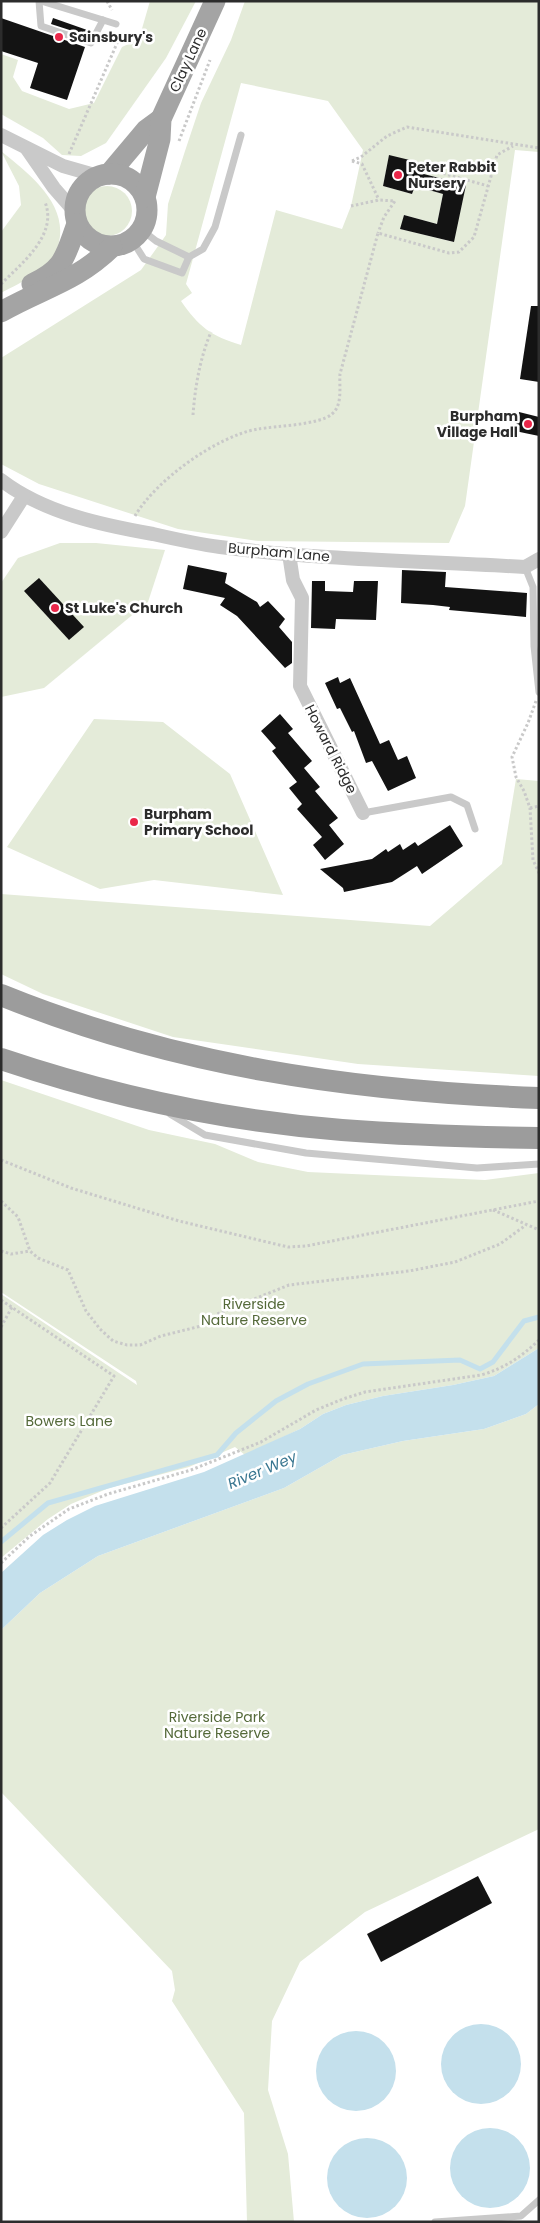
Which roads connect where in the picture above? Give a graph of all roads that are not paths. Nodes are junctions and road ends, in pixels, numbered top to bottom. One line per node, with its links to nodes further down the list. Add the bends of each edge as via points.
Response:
1 (40, 1): 3 (lane); 3 (lane, via 41,26 91,43)
2 (215, 1): 5 (main road, Clay Lane)
3 (104, 20): 4 (lane)
4 (116, 24)
5 (161, 118): 9 (main road, Clay Lane); 10 (main road, Clay Lane, via 160,139)
6 (1, 135): 8 (street)
7 (241, 135): 13 (lane, via 215,227 203,249)
8 (27, 148): 9 (street, via 63,166); 11 (street)
9 (103, 175): 10 (main road, via 126,177 139,187); 11 (main road, Clay Lane, via 88,182 78,197)
10 (145, 197): 12 (main road, Clay Lane, via 146,220)
11 (76, 218): 12 (main road, via 92,241); 14 (main road, Clay Lane, via 61,266 52,275)
12 (128, 239): 13 (lane, via 156,241); 13 (lane, via 144,260 182,273); 15 (main road, via 64,283)
13 (189, 257)
14 (1, 300)
15 (1, 312)
16 (1, 480): 17 (street, Burpham Lane)
17 (24, 496): 18 (street); 19 (street, Burpham Lane, via 78,517 129,530 219,547)
18 (1, 532)
19 (289, 554): 21 (street, Burpham Lane); 23 (street, Howard Ridge, via 293,580 302,598 300,686)
20 (539, 559): 21 (street)
21 (525, 567): 22 (lane, via 533,586)
22 (539, 692)
23 (363, 813): 24 (lane, Howard Ridge, via 451,797 467,805)
24 (475, 829)
25 (1, 995): 27 (highway, via 104,1032 185,1055 268,1072 392,1089)
26 (1, 1059): 28 (highway, via 61,1079)
27 (539, 1098)
28 (149, 1101): 29 (highway, via 341,1130); 30 (lane, via 205,1135 306,1153 476,1168)
29 (539, 1138)
30 (539, 1164)
31 (539, 2200): 32 (lane, via 521,2216)
32 (435, 2222)

